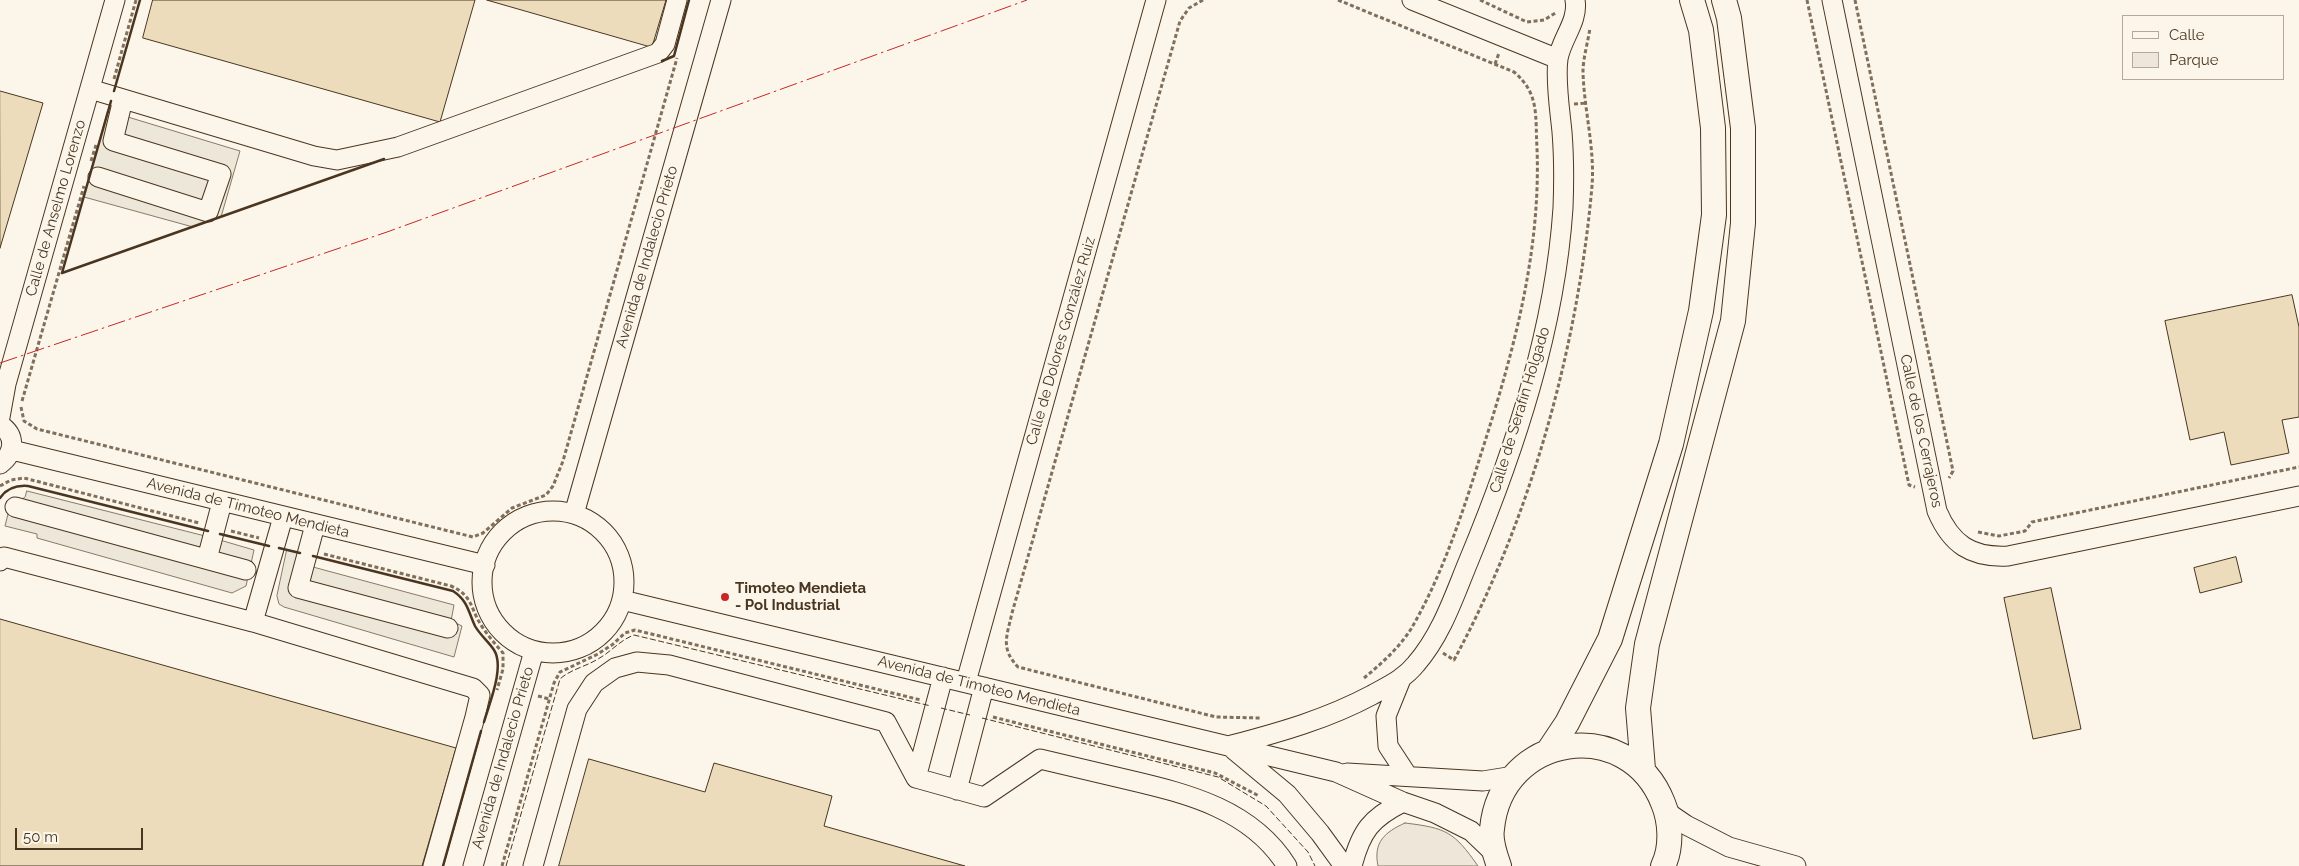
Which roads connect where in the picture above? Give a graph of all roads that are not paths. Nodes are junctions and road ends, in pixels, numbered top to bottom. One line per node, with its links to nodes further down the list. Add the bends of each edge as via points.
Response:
1 (115, 0): 11 (street, Calle de Anselmo Lorenzo)
2 (677, 0): 12 (street, via 665,44 658,53 398,147 337,160)
3 (721, 0): 20 (street, Avenida de Indalecio Prieto)
4 (1156, 0): 33 (street, Calle de Dolores González Ruiz)
5 (1412, 0): 10 (street)
6 (1692, 0): 35 (main road, via 1701,30 1713,128 1714,216 1701,311 1671,444 1610,640 1571,716)
7 (1724, 0): 36 (main road, via 1743,128 1742,232 1733,321 1647,644 1638,708)
8 (1832, 0): 17 (street, Calle de los Cerrajeros, via 1937,511 1944,528 1958,544 1974,553 2008,556)
9 (1568, 3): 10 (street, via 1577,10)
10 (1558, 59): 32 (street, Calle de Serafín Holgado, via 1563,204 1560,250 1543,342 1496,494 1444,621 1416,664)
11 (90, 89): 12 (street); 14 (street, Calle de Anselmo Lorenzo, via 6,384)
12 (117, 97): 13 (street, via 113,141 221,174 208,212)
13 (90, 176)
14 (0, 418)
15 (0, 425): 16 (street, via 10,435)
16 (6, 457): 18 (street, Avenida de Timoteo Mendieta)
17 (2299, 496)
18 (222, 502): 21 (street, Avenida de Timoteo Mendieta); 23 (street)
19 (14, 507): 23 (street)
20 (574, 514): 25 (street, via 536,513 518,520 497,539); 27 (street, via 591,522 615,547 623,573)
21 (283, 517): 22 (street, Avenida de Timoteo Mendieta); 28 (street)
22 (315, 525): 25 (street, Avenida de Timoteo Mendieta); 29 (street, via 298,588)
23 (207, 559): 26 (street)
24 (0, 561): 28 (street, via 4,557)
25 (485, 565): 30 (street, via 482,583 492,618 517,643)
26 (246, 570)
27 (622, 600): 30 (street, via 607,628 581,647 566,652); 31 (street, Avenida de Timoteo Mendieta)
28 (253, 622): 45 (street, via 473,688 480,695)
29 (448, 628)
30 (534, 650): 46 (street, Avenida de Indalecio Prieto)
31 (943, 677): 33 (street, Avenida de Timoteo Mendieta); 40 (street)
32 (1401, 679): 34 (street, Calle de Serafín Holgado, via 1302,726); 38 (street, Calle de Serafín Holgado, via 1386,716 1388,746)
33 (975, 685): 34 (street, Avenida de Timoteo Mendieta); 41 (street, Calle de Dolores González Ruiz)
34 (1229, 746): 37 (street, Avenida de Timoteo Mendieta); 49 (street, via 1287,794)
35 (1549, 750): 36 (main road, via 1582,744 1615,751); 39 (main road, via 1528,761)
36 (1643, 769): 43 (main road, via 1658,789)
37 (1336, 772): 38 (street, Avenida de Timoteo Mendieta); 42 (street, Avenida de Timoteo Mendieta)
38 (1408, 775): 39 (street, Avenida de Timoteo Mendieta, via 1482,781)
39 (1514, 776): 44 (main road, via 1499,798 1491,830)
40 (916, 778): 41 (street); 47 (street, via 886,722 669,665 636,662 615,668 594,683 578,709)
41 (957, 790): 48 (street, via 984,797 1040,759 1068,765 1170,789 1229,811 1262,835)
42 (1403, 802): 44 (street, Avenida de Timoteo Mendieta, via 1435,812 1471,831); 50 (street, via 1381,813 1368,826 1356,849)
43 (1667, 812): 51 (main road, via 1670,839); 52 (street, via 1729,847)
44 (1497, 860)
45 (433, 866)
46 (472, 866)
47 (533, 866)
48 (1287, 866)
49 (1344, 866)
50 (1352, 866)
51 (1663, 866)
52 (1796, 866)

